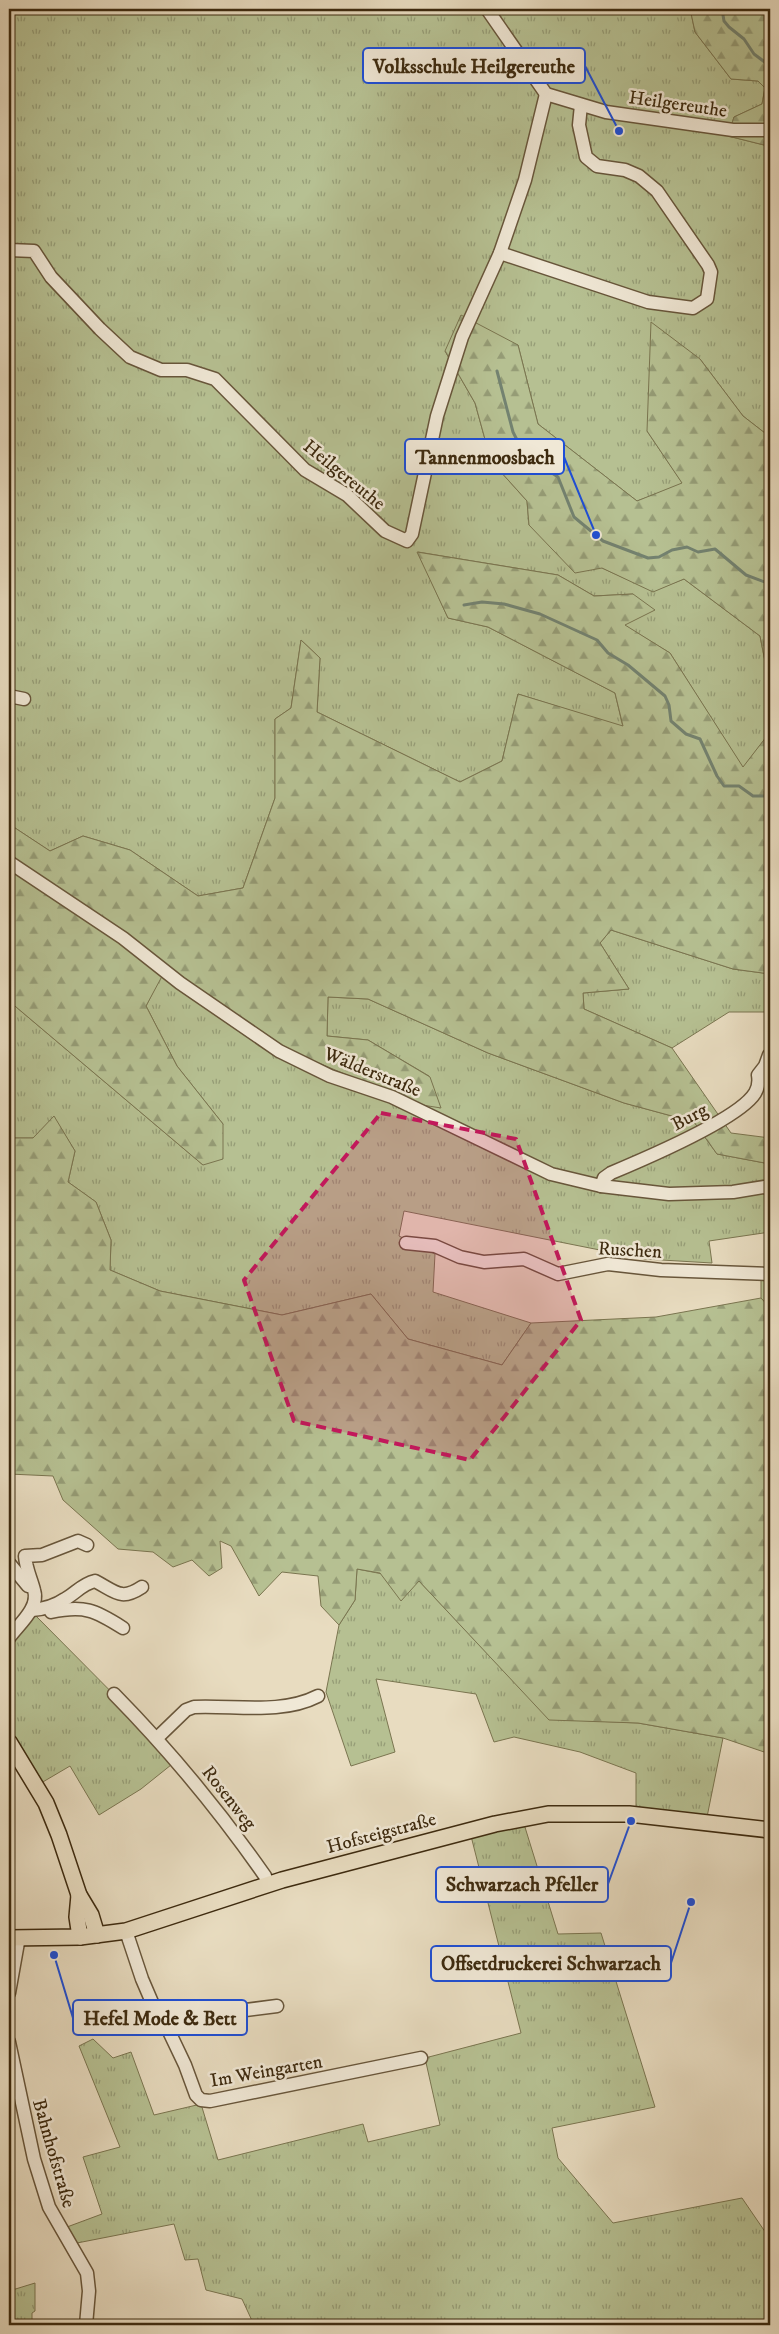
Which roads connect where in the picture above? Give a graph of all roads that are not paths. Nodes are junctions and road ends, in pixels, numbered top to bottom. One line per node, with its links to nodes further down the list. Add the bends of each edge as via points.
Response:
1 (487, 9): 2 (street)
2 (546, 94): 3 (street, Heilgereuthe); 6 (street, Heilgereuthe, via 525,180)
3 (581, 105): 4 (street, Heilgereuthe, via 606,112 733,130); 6 (street, via 579,126 586,157 597,166 625,170 639,176 657,191 708,265 711,272 707,299 694,308 648,302)
4 (770, 130)
5 (9, 250): 6 (street, Heilgereuthe, via 34,251 51,277 130,357 161,370 187,370 215,379 305,470 347,495 385,531 407,541 412,534 437,416 462,337)
6 (500, 253)
7 (9, 696): 8 (street)
8 (24, 699)
9 (9, 862): 11 (street, Wälderstraße, via 123,938 180,983 279,1051 330,1076 392,1097 551,1174)
10 (769, 1054): 11 (street, Burg, via 758,1075 756,1093 741,1106 676,1144 612,1173 604,1178)
11 (601, 1186): 12 (street, Wälderstraße, via 677,1194 733,1192)
12 (770, 1186)
13 (406, 1244): 14 (street, Ruschen, via 435,1246 460,1257 484,1262 524,1259 558,1274 608,1264 661,1270)
14 (770, 1274)
15 (87, 1545): 18 (street, via 78,1541 42,1555 24,1556)
16 (9, 1563): 18 (street, via 27,1584)
17 (142, 1586): 18 (street, via 131,1594 120,1595 95,1581 86,1583 66,1599)
18 (37, 1607): 19 (street, via 52,1612 84,1608 101,1613); 20 (street)
19 (123, 1628)
20 (9, 1638)
21 (114, 1694): 23 (street, Rosenweg)
22 (318, 1696): 23 (street, via 280,1707 194,1707 186,1710)
23 (157, 1738): 26 (street, Rosenweg, via 226,1820)
24 (9, 1742): 27 (main road, via 60,1834)
25 (770, 1830): 26 (main road, Hofsteigstraße, via 629,1814 548,1814 494,1824)
26 (268, 1884): 28 (main road, Hofsteigstraße)
27 (79, 1895): 29 (main road, via 91,1914); 30 (main road, via 77,1917)
28 (126, 1931): 29 (main road, Hofsteigstraße); 34 (street, Im Weingarten, via 142,1979)
29 (97, 1935): 30 (main road, Hofsteigstraße)
30 (80, 1937): 31 (main road, Hofsteigstraße)
31 (14, 1938): 32 (street)
32 (9, 1993)
33 (277, 2006): 34 (street)
34 (165, 2023): 36 (street, Im Weingarten, via 201,2100 210,2101)
35 (9, 2042): 37 (street, Bahnhofstraße, via 43,2189 56,2221 87,2273)
36 (420, 2058)
37 (88, 2324)

